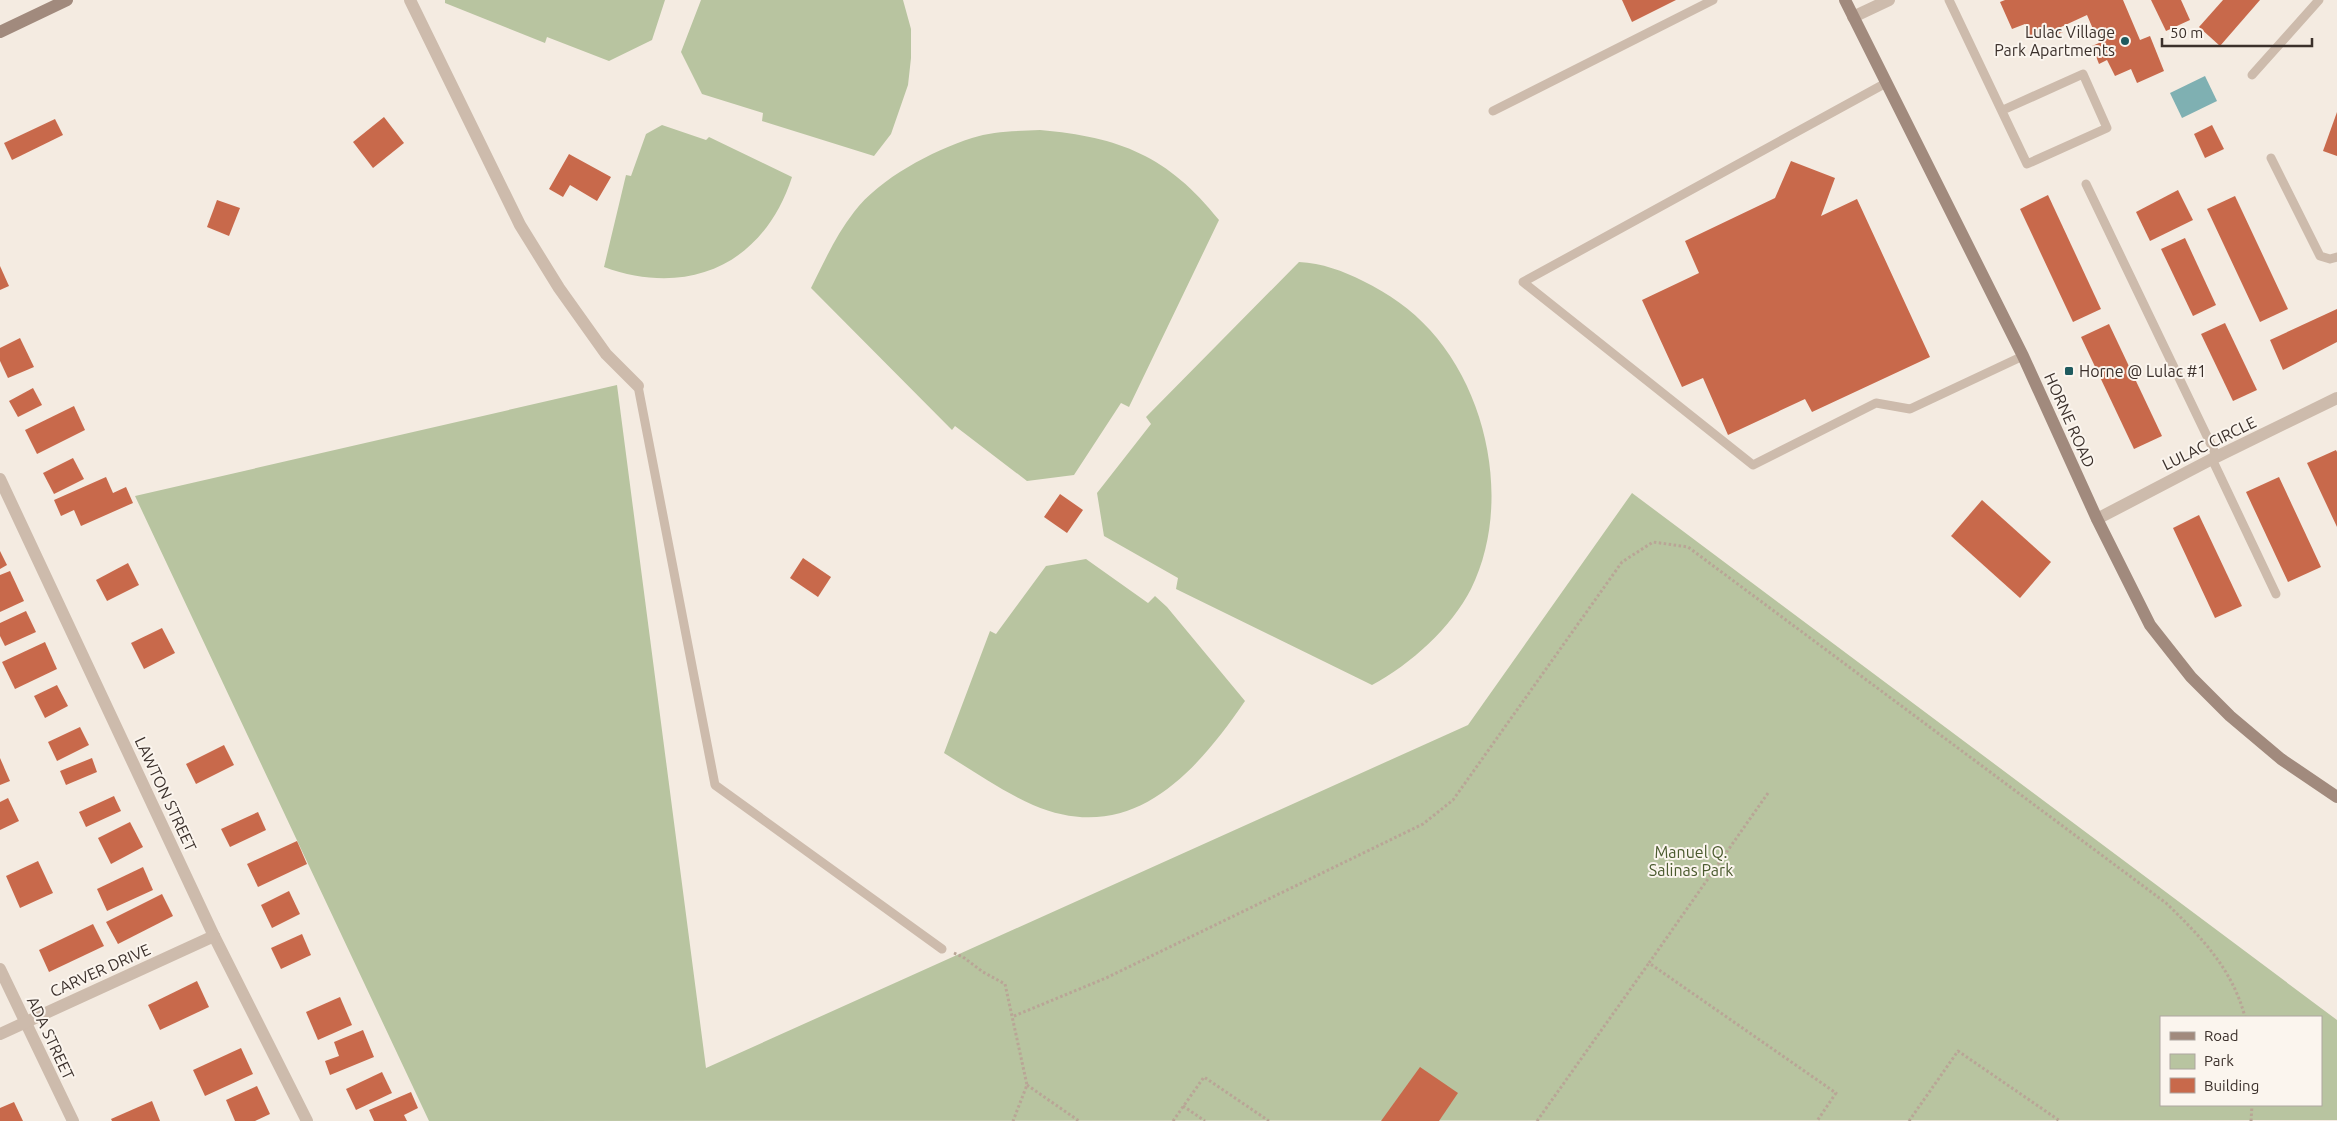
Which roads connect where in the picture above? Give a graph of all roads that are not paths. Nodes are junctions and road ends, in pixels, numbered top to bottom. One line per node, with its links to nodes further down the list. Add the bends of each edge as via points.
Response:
1 (67, 0): 9 (main road)
2 (410, 0): 18 (street, via 520,225 606,354)
3 (1713, 0): 13 (lane)
4 (1845, 0): 8 (main road, HORNE ROAD)
5 (1889, 0): 8 (street)
6 (1949, 0): 12 (lane)
7 (2319, 0): 10 (lane)
8 (1854, 17): 11 (main road, HORNE ROAD)
9 (0, 32)
10 (2252, 75)
11 (1886, 83): 17 (main road, HORNE ROAD); 17 (lane, via 1523,282 1753,465 1876,404 1910,409)
12 (2002, 110): 12 (lane, via 2027,164 2107,128 2083,74)
13 (1493, 111)
14 (2272, 158): 16 (lane, via 2320,256)
15 (2086, 184): 20 (lane)
16 (2337, 257)
17 (2023, 356): 22 (main road, HORNE ROAD)
18 (638, 386): 26 (lane, via 715,785)
19 (2337, 398): 20 (street, LULAC CIRCLE)
20 (2214, 458): 22 (street, LULAC CIRCLE); 23 (lane)
21 (0, 479): 25 (street, LAWTON STREET)
22 (2097, 519): 24 (main road, HORNE ROAD, via 2150,624 2191,677 2230,716 2281,759)
23 (2276, 594)
24 (2337, 797)
25 (214, 936): 28 (street, CARVER DRIVE); 31 (street, LAWTON STREET)
26 (942, 949)
27 (0, 969): 28 (street, ADA STREET)
28 (25, 1022): 29 (street, CARVER DRIVE); 30 (street, ADA STREET)
29 (0, 1034)
30 (72, 1121)
31 (307, 1121)

